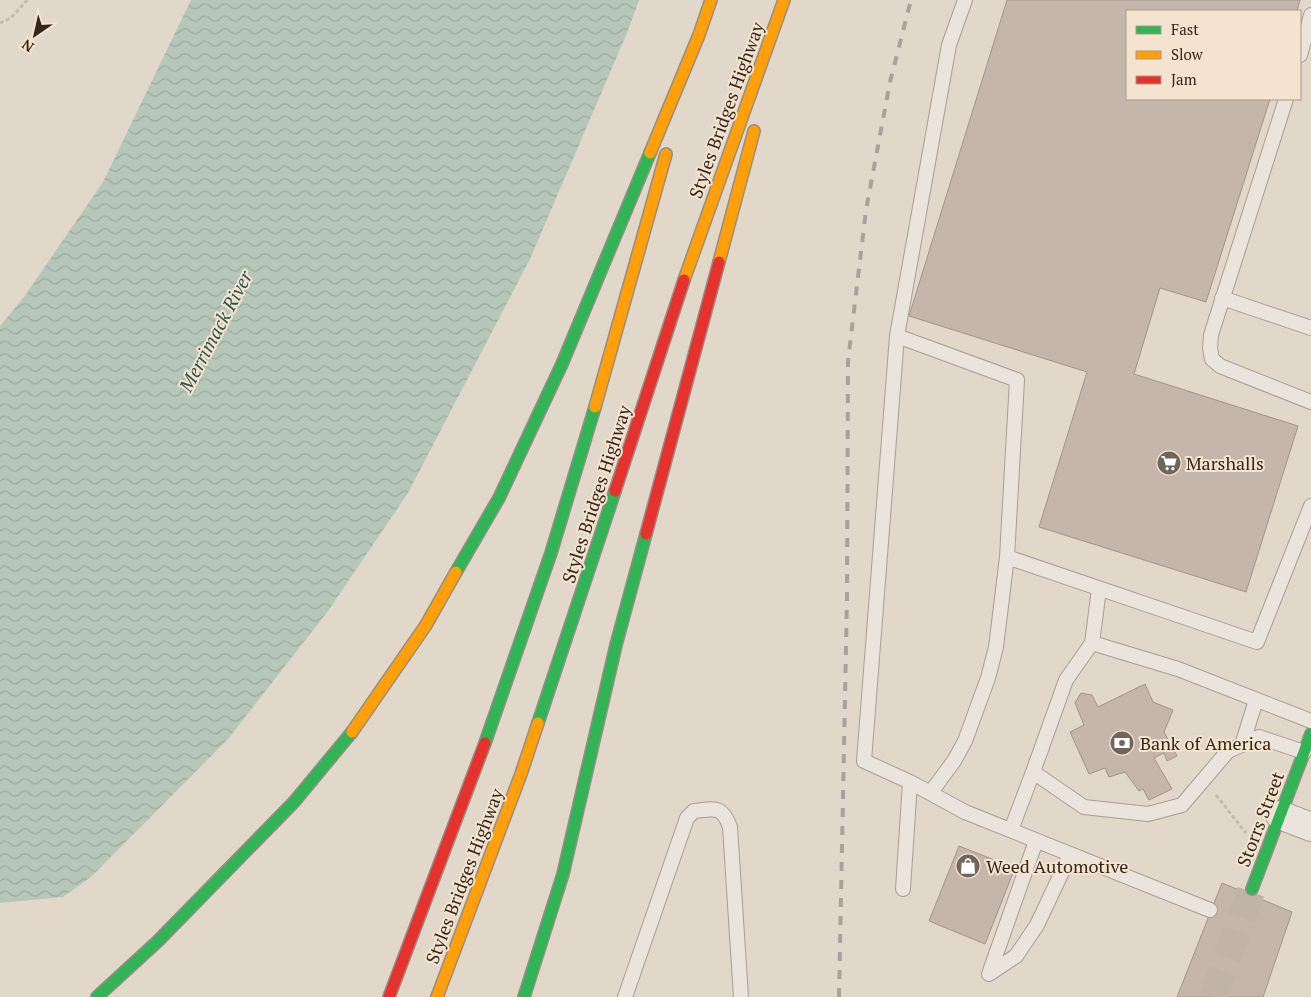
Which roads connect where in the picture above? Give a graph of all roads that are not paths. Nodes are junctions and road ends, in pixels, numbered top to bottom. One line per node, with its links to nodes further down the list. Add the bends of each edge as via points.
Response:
1 (712, 0): 7 (main road)
2 (784, 0): 38 (main road, Styles Bridges Highway, via 689,266 521,774)
3 (789, 0): 9 (main road)
4 (965, 0): 14 (lane, via 949,45)
5 (1311, 14): 6 (lane)
6 (1309, 32): 8 (lane)
7 (699, 34): 36 (main road, via 562,364 499,498 426,625 360,722 294,802 158,941); 37 (main road, Styles Bridges Highway, via 571,489 457,822)
8 (1301, 52)
9 (769, 76)
10 (1286, 100): 12 (lane)
11 (756, 124): 39 (main road, via 616,645 563,874)
12 (1222, 298): 13 (lane); 15 (lane, via 1211,335 1212,359 1220,366)
13 (1311, 328)
14 (897, 336): 17 (lane, via 1017,380); 26 (lane, via 864,761)
15 (1311, 402)
16 (1311, 506): 18 (lane, via 1256,642)
17 (1007, 557): 18 (lane); 27 (lane, via 996,647 988,678 965,741 954,762)
18 (1099, 589): 19 (lane)
19 (1092, 643): 20 (lane, via 1178,669); 25 (lane, via 1066,680)
20 (1256, 700): 21 (lane); 23 (lane)
21 (1311, 721)
22 (1311, 734): 24 (main road, Storrs Street)
23 (1242, 744): 24 (lane, via 1259,737); 25 (lane, via 1228,751 1182,805 1148,814 1084,807)
24 (1304, 752): 28 (main road, Storrs Street)
25 (1033, 772): 30 (lane)
26 (910, 782): 27 (lane); 33 (lane)
27 (930, 792): 30 (lane, via 965,812)
28 (1280, 815): 29 (street); 34 (main road, Storrs Street)
29 (1311, 827)
30 (1011, 830): 31 (lane)
31 (1036, 841): 32 (lane); 32 (lane, via 989,974 1016,956 1027,941)
32 (1070, 855): 35 (lane)
33 (903, 889)
34 (1252, 889)
35 (1210, 910)
36 (97, 997)
37 (389, 997)
38 (437, 997)
39 (524, 997)
40 (625, 997): 41 (lane, via 687,818 694,811 716,809 725,816 730,828)
41 (741, 997)

